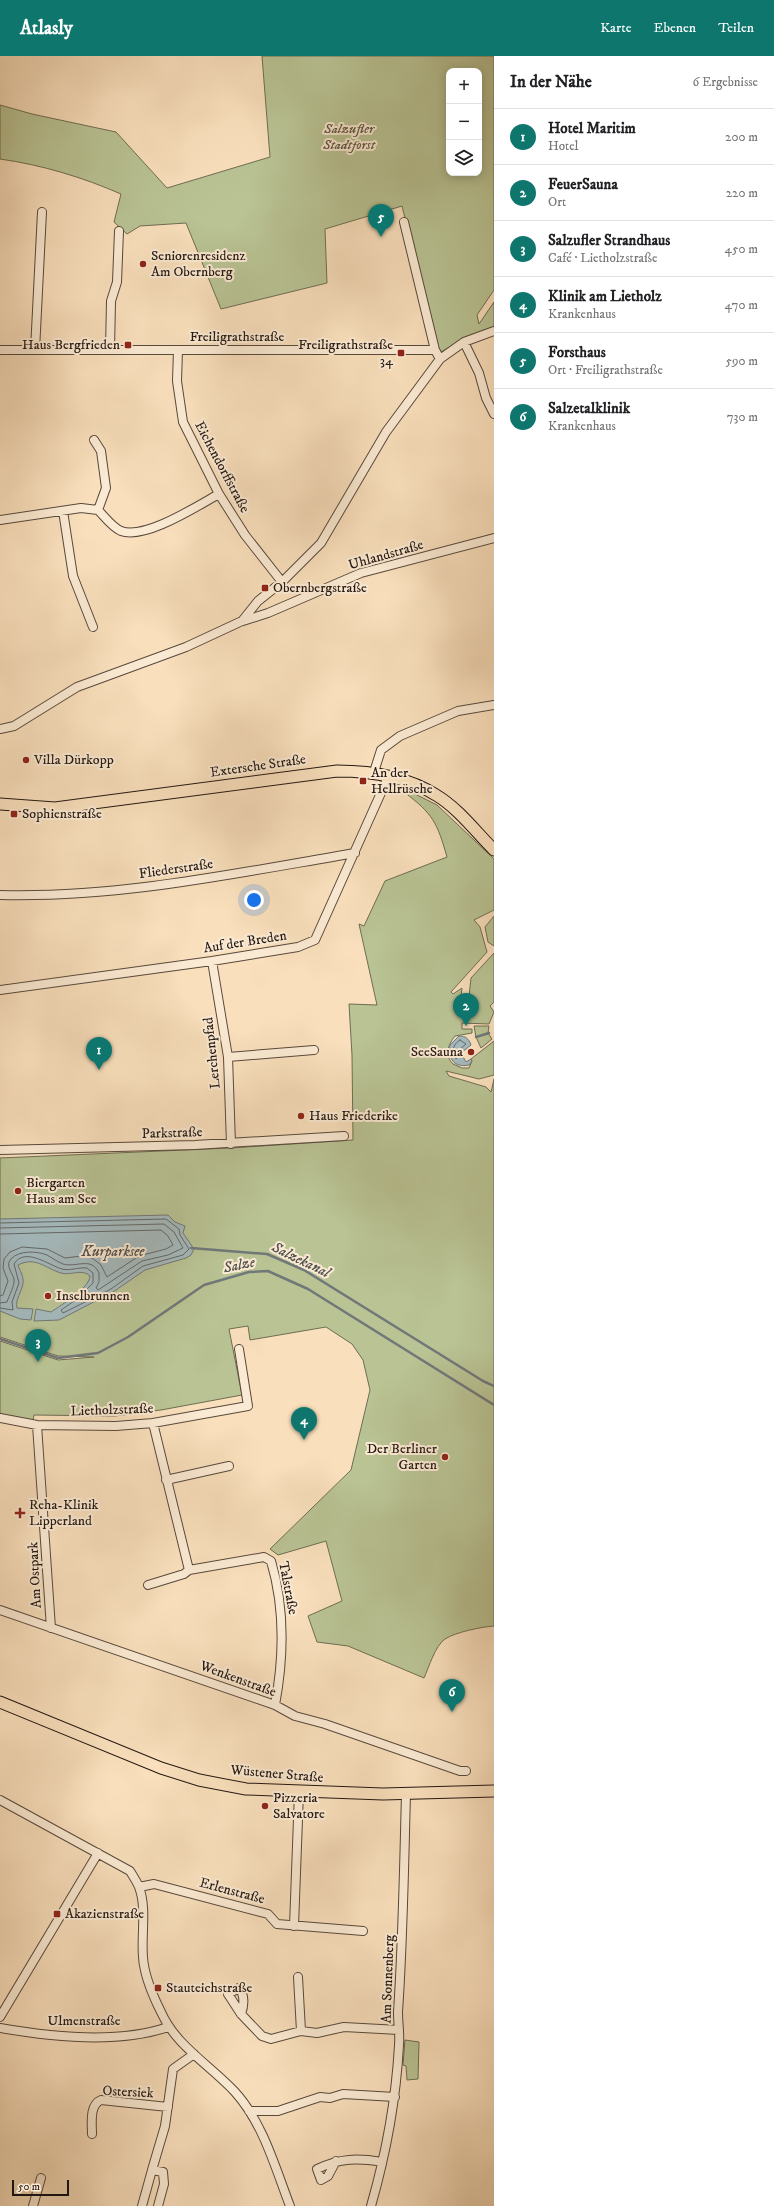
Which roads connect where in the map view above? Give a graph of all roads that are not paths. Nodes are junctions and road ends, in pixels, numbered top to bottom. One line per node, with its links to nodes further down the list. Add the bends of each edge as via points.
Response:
1 (42, 212): 8 (street)
2 (404, 222): 10 (street)
3 (118, 230): 6 (street, via 117,282 111,301)
4 (494, 331): 5 (street)
5 (464, 342): 11 (street); 12 (street)
6 (110, 349): 8 (street, Freiligrathstraße); 9 (street, Freiligrathstraße)
7 (0, 350): 8 (street, Freiligrathstraße)
8 (35, 350)
9 (178, 350): 10 (street, Freiligrathstraße); 14 (street, Eichendorffstraße, via 177,381 183,422)
10 (435, 350): 11 (street)
11 (440, 359): 19 (street, via 386,432 321,544)
12 (494, 414)
13 (94, 440): 15 (street, via 101,451 106,488)
14 (219, 494): 15 (street, via 163,524 136,532 122,531); 19 (street, Eichendorffstraße, via 245,535)
15 (98, 510): 16 (street, via 81,508)
16 (63, 511): 17 (street); 21 (street, via 73,576)
17 (0, 520)
18 (494, 538): 20 (street, Uhlandstraße, via 361,573 268,613)
19 (282, 582): 20 (street, via 258,601)
20 (242, 621): 23 (street, via 186,647 77,686 14,726)
21 (93, 627)
22 (494, 705): 24 (street, via 458,711 400,736 381,750)
23 (0, 729)
24 (374, 772): 25 (main road, Extersche Straße); 26 (main road, Extersche Straße, via 337,771 55,808)
25 (389, 775): 27 (main road, Extersche Straße, via 437,795); 28 (street, Auf der Breden)
26 (0, 804)
27 (494, 850)
28 (355, 853): 29 (street, Fliederstraße, via 109,892 45,896); 30 (street, Auf der Breden, via 315,940 298,946)
29 (0, 895)
30 (212, 961): 31 (street, Auf der Breden); 33 (street, Lerchenpfad)
31 (0, 990)
32 (314, 1050): 33 (street)
33 (228, 1056): 35 (street, Lerchenpfad)
34 (344, 1136): 35 (street, Parkstraße)
35 (231, 1144): 36 (street, Parkstraße)
36 (0, 1150)
37 (239, 1349): 39 (street, Lietholzstraße, via 248,1406)
38 (0, 1418): 40 (street, Lietholzstraße)
39 (152, 1423): 40 (street, Lietholzstraße, via 116,1426); 42 (street)
40 (37, 1425): 46 (street, Am Ostpark)
41 (229, 1466): 42 (street)
42 (166, 1480): 43 (street)
43 (189, 1570): 44 (street, Talstraße, via 184,1574); 48 (street, Talstraße, via 264,1557 271,1561 283,1627 283,1659)
44 (148, 1585)
45 (0, 1610): 46 (street, Wenkenstraße)
46 (51, 1628): 48 (street, Wenkenstraße)
47 (0, 1702): 51 (main road, Wüstener Straße, via 161,1768 199,1780 246,1789)
48 (275, 1705): 49 (street, Wenkenstraße, via 295,1716 323,1723 460,1771)
49 (466, 1770)
50 (494, 1791): 52 (main road, Wüstener Straße)
51 (299, 1792): 52 (main road, Wüstener Straße); 56 (street)
52 (406, 1794): 63 (street, Am Sonnenberg)
53 (0, 1800): 54 (street)
54 (98, 1853): 55 (street, via 130,1871); 60 (street)
55 (139, 1887): 56 (street, Erlenstraße, via 154,1884 268,1914 276,1924); 61 (street, via 142,1900 143,1958 160,2011)
56 (294, 1926): 57 (street, Erlenstraße)
57 (363, 1931)
58 (298, 1976): 64 (street)
59 (241, 2014): 64 (street, via 262,2036 271,2039)
60 (0, 2017)
61 (168, 2026): 62 (street, Ulmenstraße, via 113,2036 35,2034); 65 (street)
62 (0, 2028)
63 (399, 2030): 64 (street, via 344,2026 317,2033); 66 (street, Am Sonnenberg)
64 (301, 2031)
65 (194, 2054): 67 (street, Ostersiek, via 173,2070); 68 (street, via 234,2091)
66 (395, 2097): 68 (street, via 343,2094 330,2098 320,2097 278,2111); 71 (street, Am Sonnenberg)
67 (168, 2107): 69 (street, Ostersiek, via 101,2100 92,2110); 72 (street, Ostersiek)
68 (249, 2111): 77 (street, via 266,2144)
69 (92, 2134)
70 (336, 2161): 71 (street, via 358,2158)
71 (382, 2162): 78 (street, Am Sonnenberg)
72 (152, 2170): 75 (street, Ostersiek); 76 (street, via 163,2172 164,2184)
73 (41, 2178): 74 (street)
74 (33, 2206)
75 (142, 2206)
76 (158, 2206)
77 (290, 2206)
78 (371, 2206)

